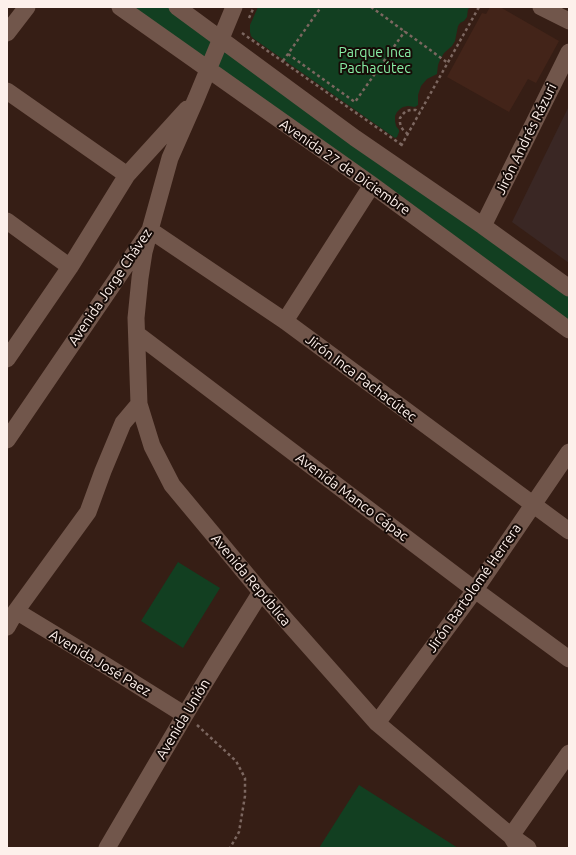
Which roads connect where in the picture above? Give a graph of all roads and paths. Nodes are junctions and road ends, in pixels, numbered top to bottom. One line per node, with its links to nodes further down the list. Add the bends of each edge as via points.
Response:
1 (27, 7): 11 (street)
2 (120, 7): 18 (street, Avenida 27 de Diciembre)
3 (177, 7): 13 (street)
4 (234, 7): 13 (street, Avenida Jorge Chávez)
5 (322, 7): 15 (path)
6 (373, 7): 10 (path)
7 (479, 7): 17 (path)
8 (541, 7): 9 (street)
9 (569, 21)
10 (405, 31): 15 (path, via 354,102); 17 (path)
11 (7, 33)
12 (242, 33): 16 (path)
13 (221, 40): 18 (street, Avenida Jorge Chávez); 24 (street)
14 (569, 52): 28 (street, Jirón Andrés Rázuri)
15 (288, 54): 16 (path)
16 (283, 61): 23 (path)
17 (448, 63): 21 (path)
18 (208, 70): 20 (street, Avenida Jorge Chávez); 26 (street, Avenida 27 de Diciembre)
19 (7, 91): 25 (street)
20 (196, 99): 25 (street, Avenida Jorge Chávez); 29 (street, Avenida Jorge Chávez, via 170,158)
21 (420, 112): 22 (path); 22 (path, via 406,111 400,118 401,127)
22 (408, 134): 23 (path)
23 (402, 145): 24 (path)
24 (392, 163): 28 (street)
25 (127, 175): 30 (street, Avenida Jorge Chávez)
26 (372, 185): 32 (street); 33 (street, Avenida 27 de Diciembre)
27 (7, 221): 30 (street)
28 (483, 226): 31 (street)
29 (150, 230): 32 (street, Jirón Inca Pachacútec); 34 (street, Avenida República, via 140,278); 37 (street, Avenida Jorge Chávez)
30 (70, 267): 35 (street, Avenida Jorge Chávez)
31 (569, 288)
32 (285, 321): 39 (street, Jirón Inca Pachacútec)
33 (569, 330)
34 (137, 334): 36 (street, Avenida República); 41 (street, Avenida Manco Cápac)
35 (7, 359)
36 (139, 404): 42 (street, Avenida República, via 152,446 172,485); 43 (street, via 123,423 88,512)
37 (7, 440)
38 (569, 452): 39 (street, Jirón Bartolomé Herrera)
39 (533, 505): 40 (street, Jirón Inca Pachacútec); 41 (street, Jirón Bartolomé Herrera)
40 (569, 531)
41 (474, 590): 45 (street, Avenida Manco Cápac); 47 (street, Jirón Bartolomé Herrera)
42 (261, 592): 46 (street, Avenida Unión); 47 (street, Avenida República)
43 (16, 611): 44 (street); 46 (street, Avenida José Paez)
44 (7, 627)
45 (569, 659)
46 (185, 714): 50 (street, Avenida Unión); 51 (path, via 236,761 245,778 240,832)
47 (377, 723): 49 (street, Avenida República)
48 (569, 753): 49 (street)
49 (515, 842): 52 (street, Avenida República)
50 (107, 848)
51 (230, 848)
52 (528, 848)

